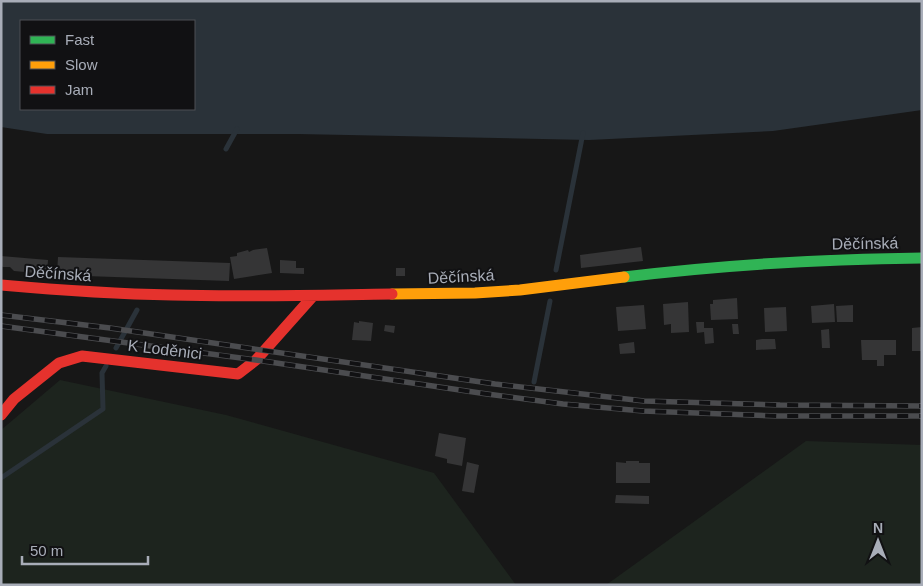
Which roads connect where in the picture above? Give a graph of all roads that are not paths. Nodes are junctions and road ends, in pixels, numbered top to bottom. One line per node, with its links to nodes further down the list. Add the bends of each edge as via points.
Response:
1 (922, 258): 3 (main road, Děčínská, via 751,264 520,290)
2 (1, 285): 3 (main road, Děčínská, via 161,295)
3 (312, 296): 4 (main road, K Loděnici, via 256,360 238,374 82,356 59,363 14,399)
4 (1, 414)

